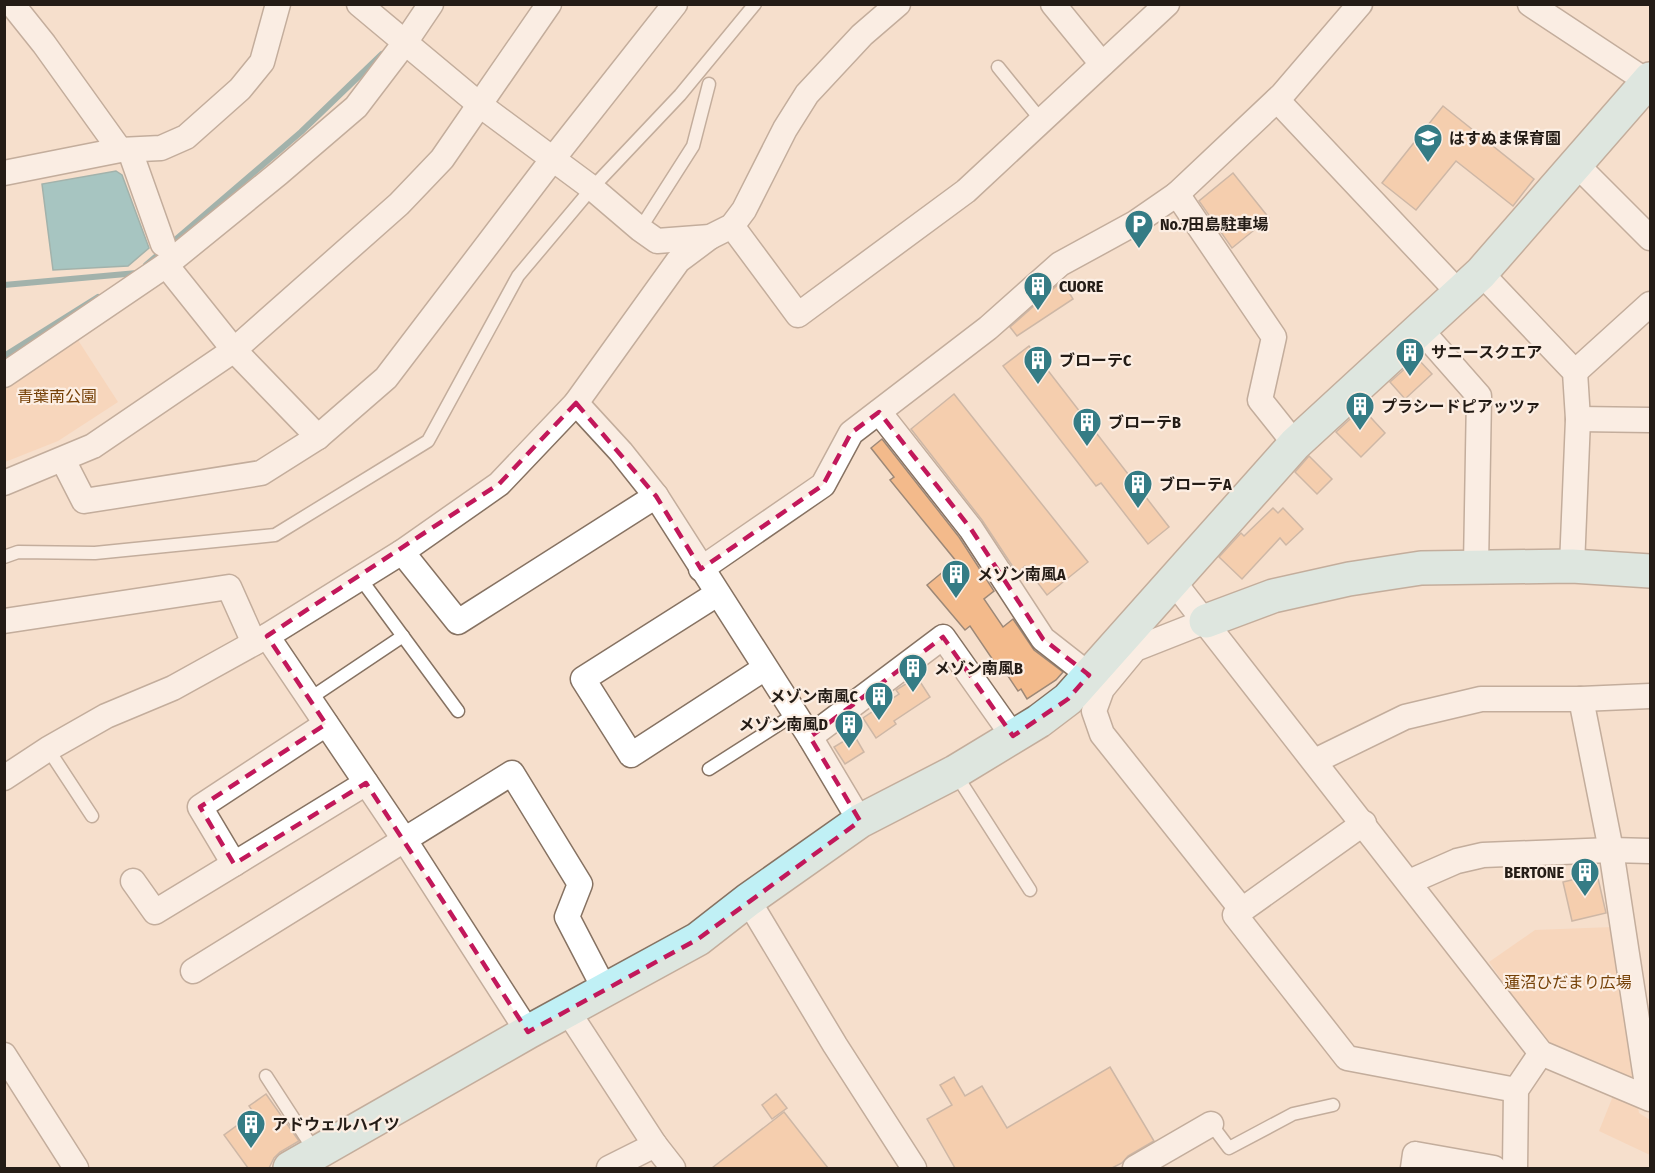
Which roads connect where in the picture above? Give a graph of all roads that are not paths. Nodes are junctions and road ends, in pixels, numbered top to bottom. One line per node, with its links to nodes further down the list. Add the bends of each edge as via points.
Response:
1 (12, 4): 21 (street)
2 (278, 4): 21 (street, via 262,62 240,89 186,137 161,148)
3 (359, 4): 13 (street)
4 (431, 4): 13 (street)
5 (549, 4): 19 (street)
6 (675, 4): 22 (street)
7 (754, 4): 25 (lane, via 680,96)
8 (898, 4): 28 (street, via 862,35 807,94 744,210)
9 (1053, 4): 14 (street)
10 (1167, 4): 14 (street)
11 (1360, 4): 18 (street)
12 (1530, 4): 16 (street)
13 (404, 44): 19 (street); 30 (street, via 356,107 279,173)
14 (1102, 64): 20 (street)
15 (998, 67): 20 (lane)
16 (1649, 81): 23 (street)
17 (710, 84): 27 (lane, via 693,146)
18 (1277, 100): 26 (street); 31 (street)
19 (480, 105): 22 (street); 34 (street, via 442,159 399,204)
20 (1041, 120): 28 (street, via 966,191 798,315)
21 (125, 150): 24 (street); 30 (street)
22 (552, 160): 25 (street); 41 (street, via 386,378)
23 (1575, 164): 29 (street); 31 (street)
24 (4, 173)
25 (592, 188): 27 (street); 47 (lane, via 518,276 428,441 274,535 95,553 18,552)
26 (1177, 194): 38 (street, via 1135,223 1060,264 988,328); 42 (street, via 1274,337 1260,400)
27 (640, 229): 28 (street, via 657,241)
28 (721, 232): 37 (street, via 678,261)
29 (1650, 238)
30 (165, 255): 34 (street); 36 (street)
31 (1470, 283): 33 (street); 35 (street)
32 (1650, 304): 35 (street)
33 (1420, 330): 42 (street); 48 (street, via 1479,396)
34 (234, 350): 41 (street); 43 (street, via 93,446)
35 (1575, 372): 39 (street)
36 (4, 375)
37 (576, 403): 45 (street); 46 (street, via 499,484)
38 (879, 412): 50 (street, via 851,433 824,485); 60 (street, via 971,529 1043,639)
39 (1578, 418): 40 (street); 49 (street)
40 (1650, 420)
41 (318, 437): 43 (street, via 261,473 84,501)
42 (1295, 444): 53 (street)
43 (63, 460): 44 (street)
44 (4, 483)
45 (656, 496): 46 (street, via 458,622); 50 (street)
46 (402, 552): 52 (street)
47 (4, 557)
48 (1476, 566): 49 (street); 56 (street, via 1421,568 1349,579 1274,596)
49 (1572, 566): 51 (street)
50 (701, 569): 54 (street)
51 (1650, 571)
52 (360, 578): 57 (lane); 58 (street)
53 (1173, 581): 56 (street); 60 (street)
54 (717, 594): 59 (street); 59 (street, via 583,679 625,746 631,755)
55 (4, 621): 58 (street, via 229,587)
56 (1206, 621): 70 (street); 86 (street, via 1134,649 1102,689 1094,711 1102,734)
57 (403, 636): 62 (lane); 64 (lane)
58 (260, 640): 62 (street); 69 (street)
59 (765, 668): 65 (street)
60 (1089, 675): 67 (street, via 1068,699)
61 (1650, 696): 63 (street)
62 (309, 699): 66 (street)
63 (1581, 699): 70 (street, via 1481,699 1405,717); 79 (street)
64 (458, 711)
65 (795, 714): 68 (street); 71 (lane)
66 (326, 724): 74 (street); 81 (street, via 200,807)
67 (1013, 736): 68 (street, via 943,637); 72 (street)
68 (810, 737): 76 (street)
69 (48, 749): 73 (street); 75 (lane)
70 (1316, 761): 77 (street)
71 (709, 769)
72 (955, 772): 76 (street); 84 (lane)
73 (4, 778)
74 (366, 783): 78 (street); 81 (street)
75 (92, 816)
76 (860, 821): 85 (street)
77 (1364, 823): 83 (street); 86 (street)
78 (404, 839): 87 (street); 88 (street, via 512,773 580,884 567,917); 90 (street)
79 (1611, 850): 80 (street); 83 (street, via 1483,855 1457,861); 95 (street)
80 (1650, 851)
81 (234, 864): 82 (street, via 155,912)
82 (133, 881)
83 (1409, 882): 91 (street)
84 (1030, 890)
85 (748, 900): 88 (street, via 699,939); 100 (street)
86 (1242, 910): 94 (street, via 1235,915 1347,1058)
87 (193, 971)
88 (605, 990): 89 (street)
89 (567, 1010): 90 (street); 98 (street)
90 (528, 1032): 99 (street)
91 (1542, 1053): 94 (street); 95 (street)
92 (4, 1054): 101 (street)
93 (266, 1076): 99 (lane)
94 (1516, 1090): 107 (street)
95 (1650, 1099)
96 (1333, 1105): 97 (lane, via 1293,1114 1229,1149)
97 (1211, 1124): 104 (street)
98 (655, 1145): 102 (street); 103 (street)
99 (303, 1161)
100 (905, 1165)
101 (76, 1168)
102 (609, 1168)
103 (673, 1168)
104 (1135, 1168)
105 (1413, 1168): 106 (street, via 1414,1155)
106 (1494, 1168)
107 (1515, 1168)

